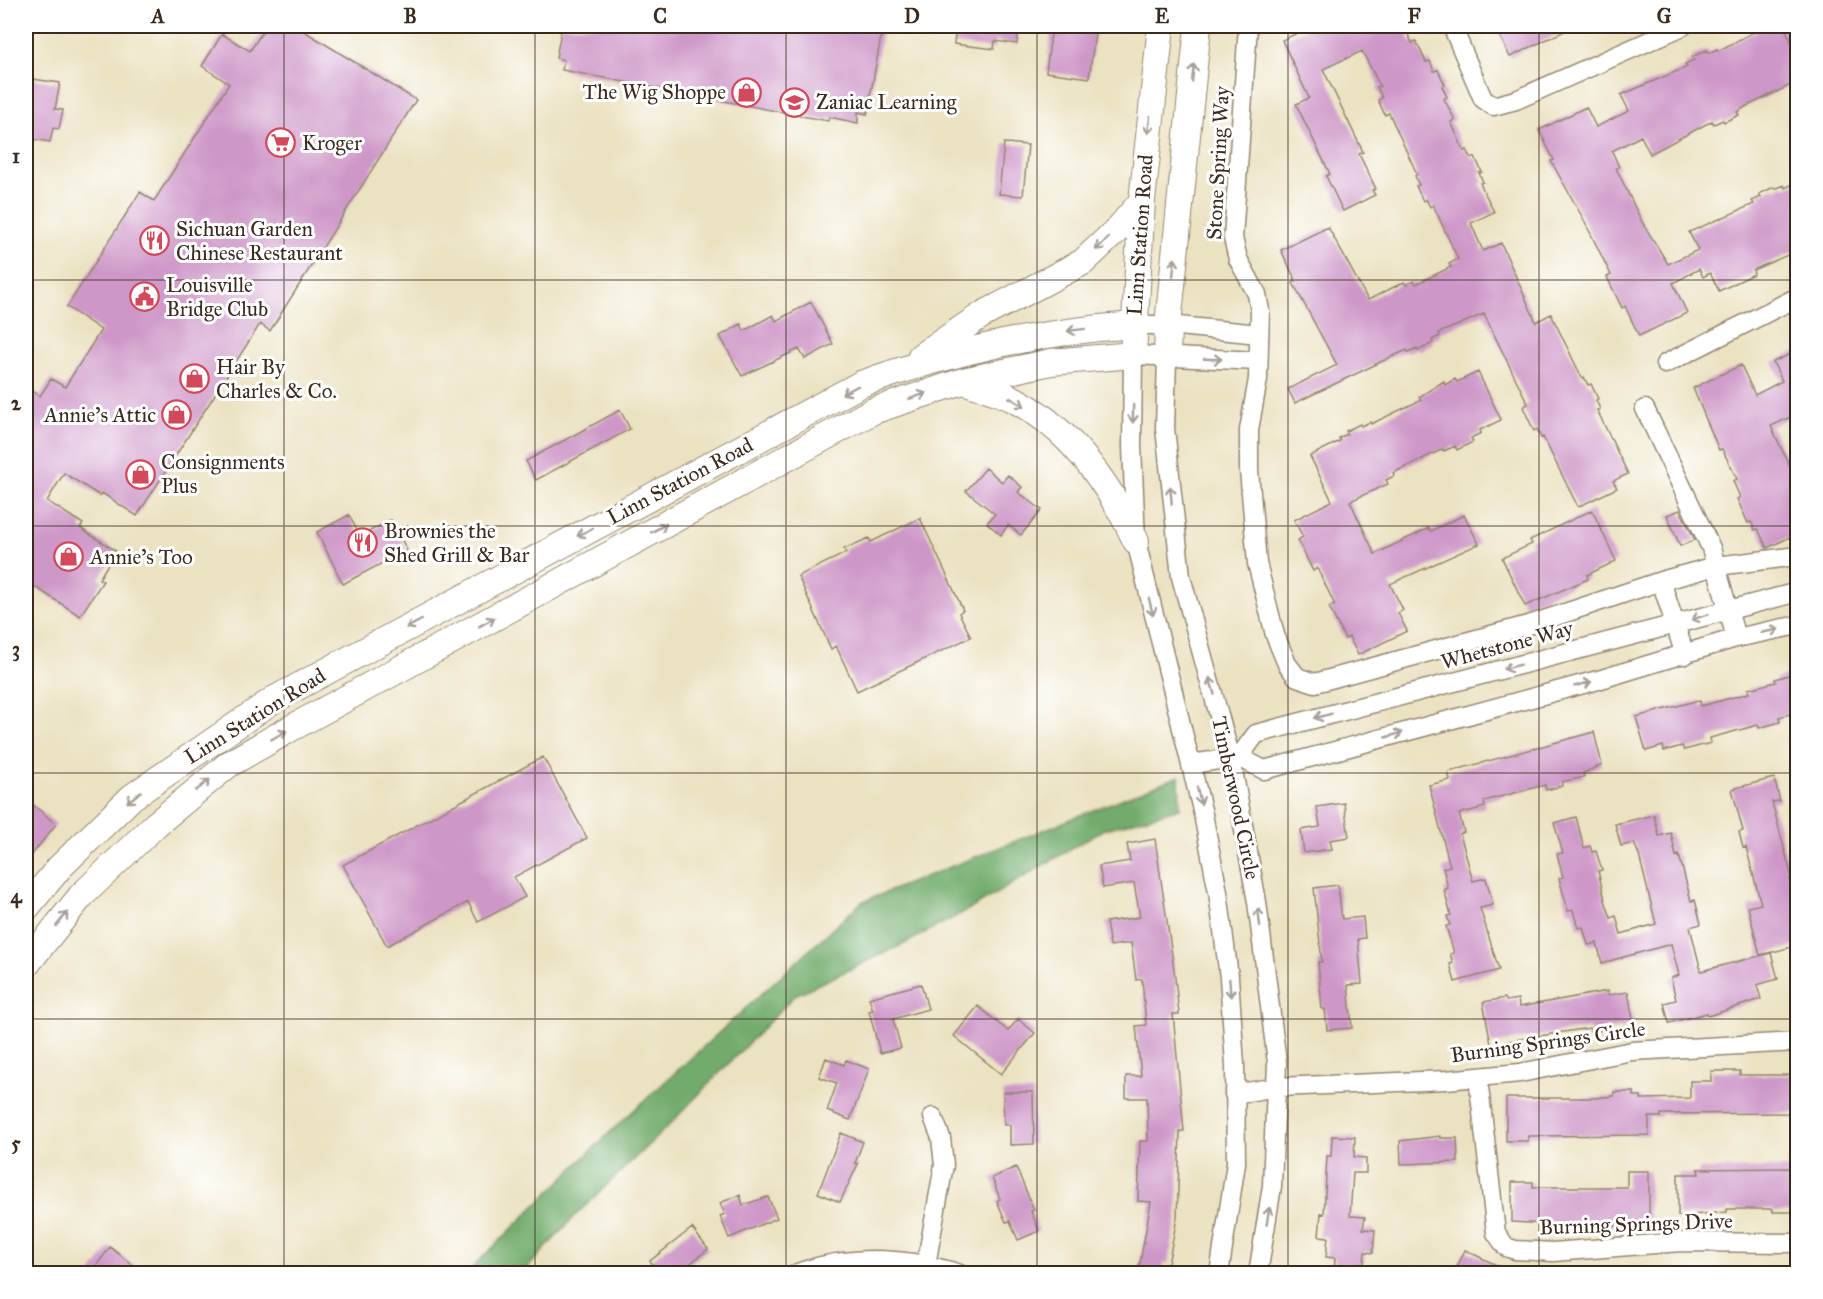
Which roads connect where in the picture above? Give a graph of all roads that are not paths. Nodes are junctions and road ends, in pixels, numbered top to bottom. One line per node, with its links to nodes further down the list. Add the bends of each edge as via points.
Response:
1 (1161, 26): 6 (street, Linn Station Road, one-way to 6)
2 (1198, 26): 9 (street, Timberwood Circle, one-way to 2)
3 (1248, 26): 10 (street, Stone Spring Way, via 1233,238 1243,269 1257,294)
4 (1452, 26): 5 (street, via 1483,99 1493,105 1516,100)
5 (1683, 26)
6 (1142, 201): 8 (street, Linn Station Road); 15 (street, one-way to 15, via 1083,262 982,315)
7 (1797, 297): 14 (street)
8 (1134, 325): 9 (street); 11 (street, Timberwood Circle); 15 (street, Linn Station Road, one-way to 15, via 1045,334 955,352)
9 (1168, 326): 10 (street); 12 (street, Timberwood Circle)
10 (1259, 334): 13 (street, Stone Spring Way)
11 (1133, 355): 12 (street); 16 (street, Linn Station Road, via 1051,362); 18 (street, Timberwood Circle, one-way to 18)
12 (1167, 358): 13 (street, one-way to 13); 28 (street, Timberwood Circle, one-way to 12, via 1181,577 1165,428)
13 (1258, 361): 21 (street, Stone Spring Way, via 1249,430 1257,563 1275,635 1297,677 1315,683 1532,624)
14 (1665, 364)
15 (904, 369): 30 (street, Linn Station Road, one-way to 30, via 861,384 273,700 132,797 59,868)
16 (963, 381): 18 (street, one-way to 18, via 1015,399 1076,448 1102,477); 31 (street, Linn Station Road, one-way to 16, via 81,896 155,825 229,764 873,411)
17 (1645, 409): 20 (street)
18 (1136, 540): 29 (street, Timberwood Circle, one-way to 29)
19 (1797, 556): 20 (street, Stone Spring Way)
20 (1716, 566): 21 (street, Stone Spring Way); 23 (street)
21 (1661, 581): 24 (street)
22 (1797, 592): 23 (street, Whetstone Way)
23 (1728, 608): 24 (street, Whetstone Way, one-way to 24); 26 (street)
24 (1676, 625): 27 (street); 28 (street, Whetstone Way, one-way to 28, via 1256,734)
25 (1797, 626): 26 (street, one-way to 25)
26 (1736, 638): 27 (street)
27 (1685, 655): 28 (street, one-way to 27, via 1264,770)
28 (1235, 758): 29 (street); 34 (street, Timberwood Circle, one-way to 28, via 1257,902)
29 (1191, 764): 35 (street, Timberwood Circle, one-way to 35, via 1218,892 1229,976)
30 (26, 908)
31 (26, 965)
32 (1797, 1042): 33 (street, Burning Springs Circle, via 1632,1051)
33 (1479, 1078): 34 (street, Burning Springs Circle); 37 (street, Burning Springs Drive, via 1496,1233 1506,1246 1553,1252 1682,1242)
34 (1278, 1088): 35 (street, Burning Springs Circle); 42 (street, Timberwood Circle, one-way to 34, via 1272,1186)
35 (1234, 1094): 41 (street, Timberwood Circle, via 1236,1162)
36 (933, 1117): 38 (street, via 944,1165)
37 (1797, 1243)
38 (926, 1265): 39 (street, via 892,1259 859,1260); 40 (street)
39 (795, 1274)
40 (960, 1274)
41 (1219, 1274)
42 (1258, 1274)

